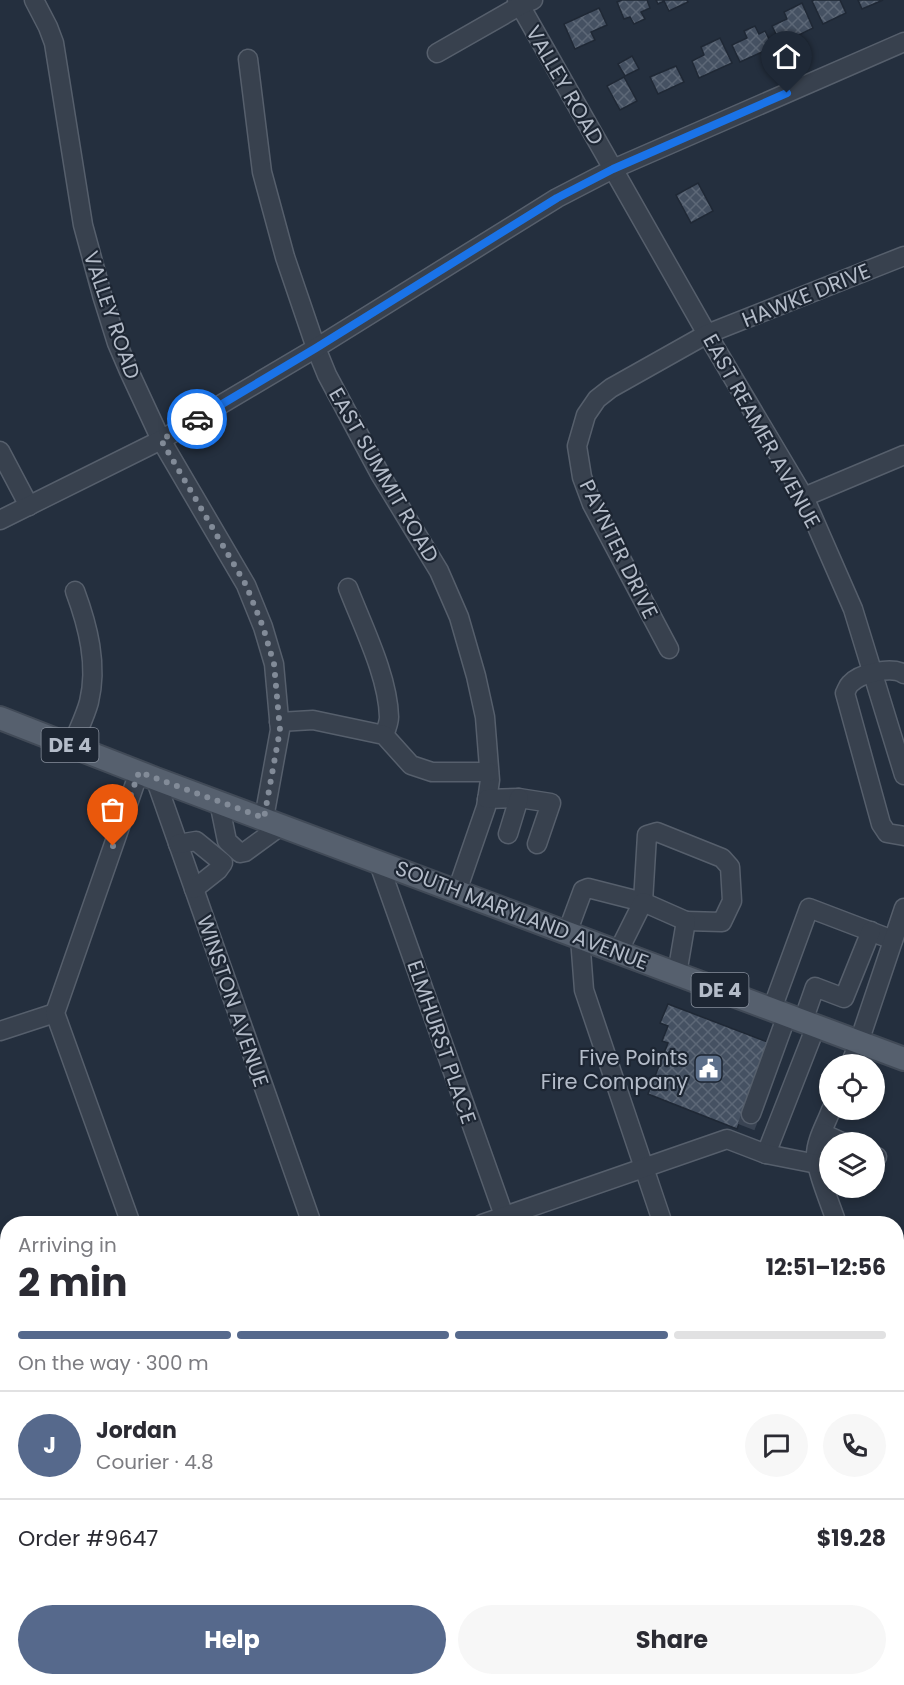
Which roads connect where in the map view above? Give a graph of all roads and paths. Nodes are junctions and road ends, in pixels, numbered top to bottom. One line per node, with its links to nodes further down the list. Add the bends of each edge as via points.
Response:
1 (34, 0): 10 (street, VALLEY ROAD, via 54,42 83,225 102,295 117,343)
2 (524, 2): 4 (street); 6 (street, VALLEY ROAD)
3 (904, 42): 6 (street)
4 (437, 53)
5 (248, 59): 9 (street, EAST SUMMIT ROAD, via 262,172)
6 (613, 169): 8 (street, EAST REAMER AVENUE); 9 (street, via 557,198)
7 (904, 256): 8 (street, HAWKE DRIVE)
8 (707, 334): 13 (street, EAST REAMER AVENUE); 18 (street, PAYNTER DRIVE, via 597,399 586,415 577,446 592,504)
9 (316, 348): 10 (street); 25 (street, EAST SUMMIT ROAD, via 380,474 439,571 459,617 485,717)
10 (161, 440): 14 (street); 22 (street, VALLEY ROAD, via 246,585 274,664)
11 (0, 451): 14 (street)
12 (904, 455): 13 (street)
13 (804, 497): 19 (street, EAST REAMER AVENUE, via 853,609)
14 (28, 506): 15 (street)
15 (0, 520)
16 (348, 588): 23 (street, via 386,694 389,720)
17 (75, 591): 24 (street, via 89,638 93,674 89,702)
18 (669, 649)
19 (872, 671): 20 (street); 27 (street, EAST REAMER AVENUE); 33 (street, via 850,684 845,693 880,824 887,833)
20 (904, 674)
21 (0, 718): 24 (main road, DE 4)
22 (279, 722): 23 (street, via 313,720); 31 (street, VALLEY ROAD)
23 (384, 735): 25 (street, via 411,765 432,772)
24 (72, 746): 26 (main road, DE 4)
25 (489, 772): 29 (street, EAST SUMMIT ROAD)
26 (147, 775): 30 (main road, SOUTH MARYLAND AVENUE / DE 4); 34 (street, WINSTON AVENUE); 49 (street)
27 (904, 775)
28 (519, 798): 29 (street); 32 (street); 35 (street, via 551,803)
29 (487, 799): 40 (street, EAST SUMMIT ROAD)
30 (219, 802): 31 (main road, SOUTH MARYLAND AVENUE / DE 4); 36 (street, via 227,842)
31 (273, 822): 36 (street); 37 (main road, SOUTH MARYLAND AVENUE / DE 4)
32 (508, 834)
33 (904, 836)
34 (178, 844): 38 (street, via 196,841); 39 (street, WINSTON AVENUE)
35 (537, 844)
36 (240, 853): 38 (street)
37 (378, 861): 40 (main road, SOUTH MARYLAND AVENUE / DE 4); 62 (street, ELMHURST PLACE)
38 (223, 863): 39 (street)
39 (194, 889): 61 (street, WINSTON AVENUE)
40 (457, 891): 45 (main road, SOUTH MARYLAND AVENUE / DE 4)
41 (643, 902): 43 (street); 43 (street, via 646,835 657,832 722,858 730,867 732,901 722,922); 45 (street, via 583,890); 47 (street)
42 (903, 917): 46 (street)
43 (686, 921): 48 (street)
44 (871, 932): 46 (street); 50 (street, via 844,998 815,987); 50 (street, via 809,908)
45 (573, 935): 47 (main road, SOUTH MARYLAND AVENUE / DE 4); 59 (street, via 584,990)
46 (893, 940): 52 (street)
47 (618, 952): 48 (main road, SOUTH MARYLAND AVENUE / DE 4)
48 (677, 974): 50 (main road, SOUTH MARYLAND AVENUE / DE 4)
49 (55, 1013): 51 (street); 60 (street)
50 (794, 1018): 52 (main road, SOUTH MARYLAND AVENUE / DE 4); 55 (street); 57 (street)
51 (0, 1031)
52 (859, 1042): 53 (street); 54 (main road, SOUTH MARYLAND AVENUE / DE 4)
53 (854, 1054)
54 (904, 1059)
55 (746, 1128): 57 (street); 59 (street, via 728,1139)
56 (819, 1144): 58 (street)
57 (766, 1154): 58 (street)
58 (818, 1164): 65 (street)
59 (644, 1167): 63 (street); 64 (street)
60 (128, 1216)
61 (309, 1216)
62 (504, 1216)
63 (515, 1216)
64 (660, 1216)
65 (834, 1216)

